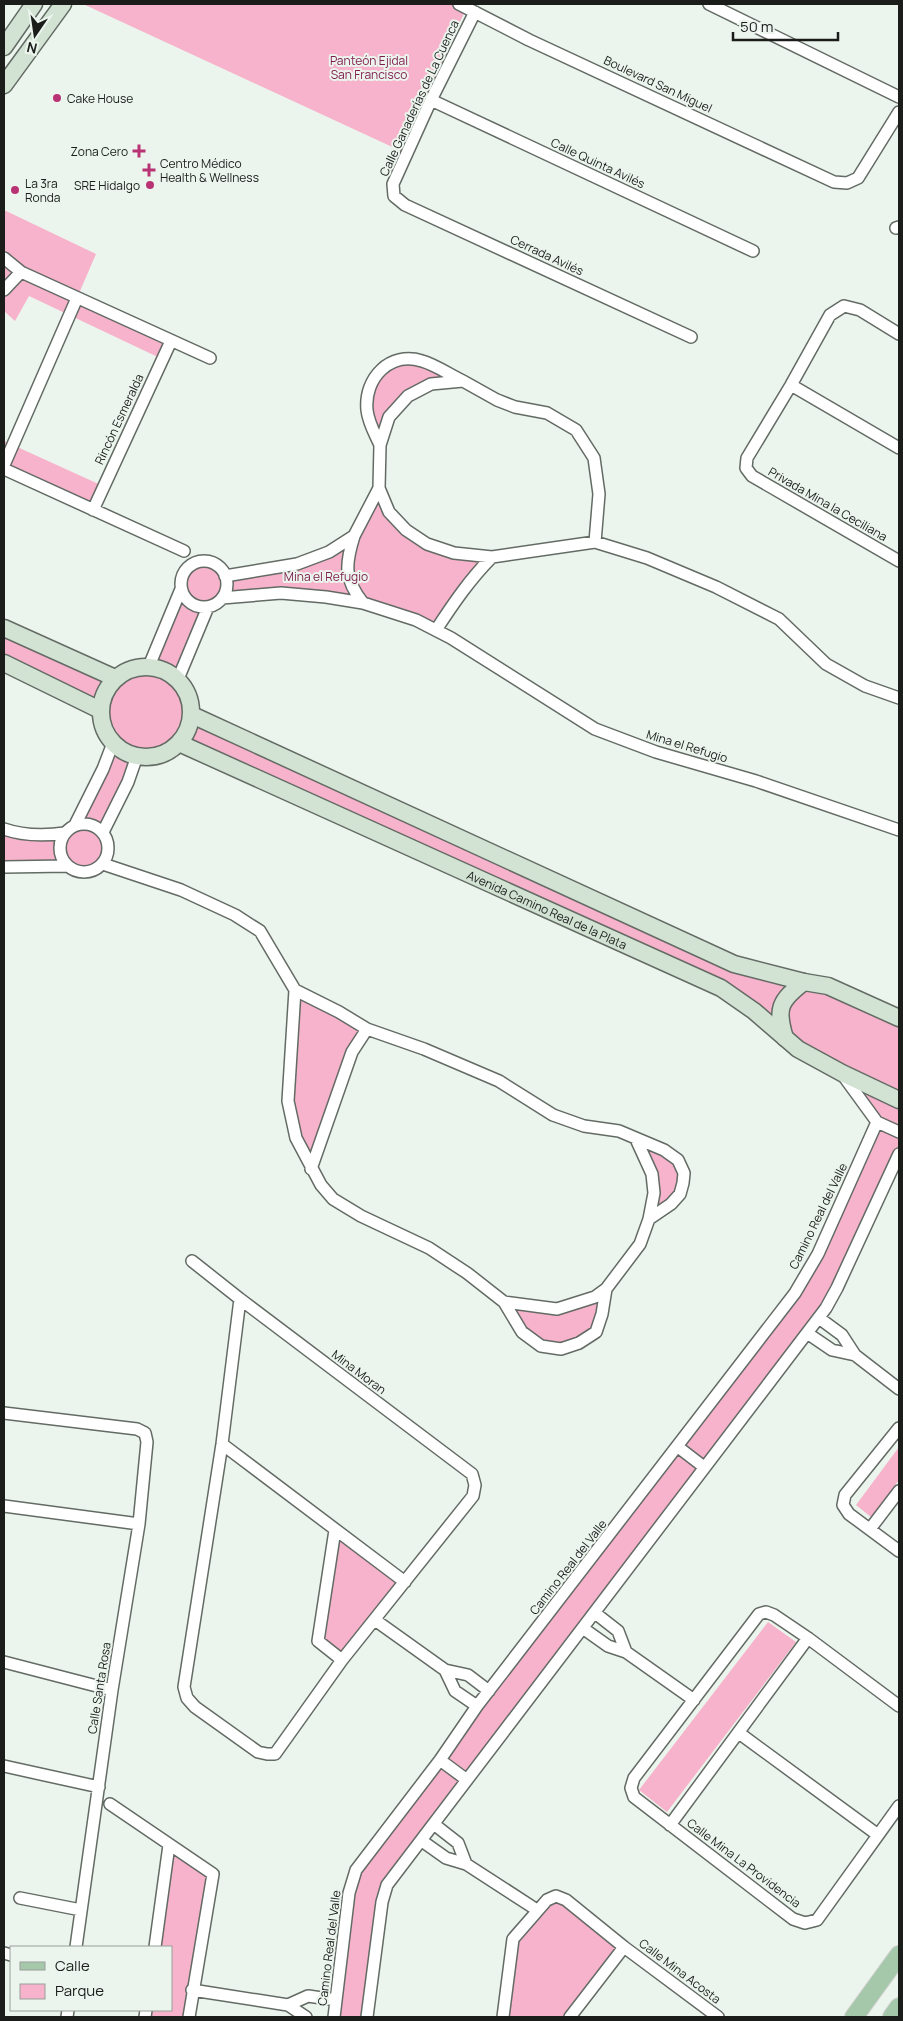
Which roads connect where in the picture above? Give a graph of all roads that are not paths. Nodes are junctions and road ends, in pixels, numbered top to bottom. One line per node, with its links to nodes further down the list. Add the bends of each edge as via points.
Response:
1 (34, 4): 6 (main road)
2 (63, 4): 7 (main road)
3 (459, 4): 5 (street, Boulevard San Miguel)
4 (709, 4): 8 (street)
5 (475, 12): 9 (street, Calle Ganaderías de La Cuenca); 10 (street, Boulevard San Miguel, via 834,182 847,183 858,178)
6 (4, 47)
7 (4, 85)
8 (899, 97)
9 (431, 100): 11 (street, Calle Ganaderías de La Cuenca, via 394,184); 12 (street, Calle Quinta Avilés)
10 (899, 112)
11 (394, 196): 18 (street, Cerrada Avilés, via 405,205)
12 (753, 251)
13 (4, 258): 14 (street)
14 (21, 272): 15 (street); 16 (street)
15 (4, 290)
16 (77, 298): 19 (street); 25 (street)
17 (899, 334): 22 (street, via 860,310 844,306 830,315)
18 (691, 337)
19 (171, 340): 20 (street); 27 (street, Rincón Esmeralda)
20 (210, 358)
21 (463, 381): 23 (street, via 431,384 408,396 389,417); 23 (street, via 421,361 404,359 383,366 373,378 367,394 367,411); 29 (street, via 515,407 547,413 576,430 594,458 599,494)
22 (791, 385): 24 (street); 32 (street, Privada Mina la Ceciliana, via 747,458 746,468 752,476)
23 (380, 445): 26 (street)
24 (899, 448)
25 (4, 467): 27 (street)
26 (378, 488): 28 (street); 31 (street, via 389,512 406,530 427,544 454,553)
27 (93, 510): 30 (street)
28 (354, 536): 33 (street, via 329,552 297,564); 36 (street, via 347,557 347,573 352,590)
29 (595, 542): 31 (street); 44 (street, via 647,558 716,587 779,619 826,664 865,686)
30 (184, 551)
31 (492, 557): 39 (street, via 457,598)
32 (899, 561)
33 (225, 576): 34 (street, via 216,565 201,562 183,574); 35 (street, via 227,584)
34 (181, 589): 37 (street, via 188,601); 41 (street)
35 (222, 598): 36 (street, Mina el Refugio, via 281,593); 37 (street)
36 (363, 603): 39 (street, Mina el Refugio)
37 (208, 607): 43 (street)
38 (4, 628): 42 (main road)
39 (436, 630): 51 (street, Mina el Refugio, via 595,729 656,752)
40 (4, 663): 45 (main road)
41 (149, 666): 42 (main road, via 133,668); 43 (main road)
42 (115, 678): 45 (main road, via 106,690)
43 (178, 679): 46 (main road, via 190,700)
44 (899, 698)
45 (100, 710): 47 (main road, via 105,732)
46 (192, 715): 48 (main road, via 188,730); 58 (main road, via 734,964)
47 (113, 743): 49 (main road, via 124,752); 50 (street)
48 (179, 743): 49 (main road, via 166,752); 62 (main road, Avenida Camino Real de la Plata, via 721,988)
49 (138, 756): 53 (street)
50 (75, 825): 53 (street, via 91,825); 54 (street)
51 (897, 827)
52 (4, 829): 54 (street, via 31,835)
53 (103, 832): 55 (street, via 109,849)
54 (65, 833): 56 (street, via 60,851)
55 (103, 864): 56 (street, via 89,872); 59 (street, via 181,890 235,915 260,931)
56 (67, 866): 57 (street)
57 (4, 867)
58 (804, 982): 60 (main road, via 828,986); 62 (main road, via 785,997 780,1009 779,1020)
59 (296, 990): 61 (street); 69 (street, via 288,1102 296,1138)
60 (899, 1018)
61 (367, 1029): 67 (street, via 471,1068 499,1081 553,1115); 69 (street, via 352,1052)
62 (785, 1038): 63 (main road, Avenida Camino Real de la Plata, via 798,1049)
63 (842, 1073): 64 (main road, Avenida Camino Real de la Plata); 65 (street)
64 (899, 1100)
65 (876, 1125): 66 (street); 82 (street, Camino Real del Valle, via 818,1254 795,1293)
66 (899, 1132)
67 (636, 1139): 70 (street, via 652,1174 654,1193); 70 (street, via 664,1150 678,1160 684,1173 680,1194)
68 (898, 1157): 75 (street, via 837,1288)
69 (311, 1169): 74 (street, via 333,1199 428,1248)
70 (649, 1219): 72 (street, via 640,1244)
71 (192, 1261): 73 (street)
72 (606, 1289): 74 (street, via 596,1297 558,1309); 74 (street, via 596,1332 562,1349 541,1346 522,1332)
73 (240, 1299): 81 (street, Mina Moran); 90 (street, Mina Moran, via 472,1474 473,1496)
74 (504, 1302)
75 (818, 1318): 76 (street); 77 (street, via 842,1335)
76 (807, 1333): 77 (street, via 832,1350); 83 (street)
77 (855, 1355): 78 (street)
78 (899, 1389)
79 (4, 1413): 86 (street, Calle Santa Rosa, via 137,1429 145,1433 147,1442)
80 (899, 1428): 87 (street, via 845,1495 843,1505 849,1514)
81 (222, 1444): 88 (street); 96 (street, Mina Moran, via 184,1688 187,1698 258,1752 275,1754)
82 (678, 1447): 83 (street); 100 (street, Camino Real del Valle)
83 (704, 1466): 91 (street)
84 (899, 1491): 87 (street)
85 (4, 1506): 86 (street)
86 (139, 1524): 99 (street, Calle Santa Rosa)
87 (870, 1529): 89 (street)
88 (335, 1530): 90 (street); 96 (street, via 318,1641)
89 (899, 1550)
90 (405, 1582): 92 (street, Mina Moran)
91 (596, 1613): 93 (street); 95 (street, via 618,1632)
92 (375, 1620): 96 (street, Mina Moran); 98 (street)
93 (584, 1629): 95 (street, via 608,1646); 107 (street)
94 (808, 1638): 101 (street, Calle Mina La Providencia, via 774,1615 759,1614); 103 (street, Calle Mina La Providencia); 104 (street, Calle Mina La Providencia)
95 (626, 1652): 101 (street)
96 (342, 1660)
97 (4, 1662): 99 (street)
98 (445, 1670): 100 (street, via 468,1675); 102 (street, via 455,1691)
99 (112, 1690): 108 (street, Calle Santa Rosa)
100 (489, 1691): 102 (street, Camino Real del Valle)
101 (694, 1700): 112 (street, Calle Mina La Providencia, via 634,1778 631,1788 634,1797)
102 (477, 1706): 105 (street, Camino Real del Valle)
103 (899, 1706)
104 (738, 1733): 112 (street, Calle Mina La Providencia); 113 (street)
105 (440, 1760): 107 (street); 125 (street, Camino Real del Valle, via 356,1870 349,1893)
106 (4, 1766): 108 (street)
107 (467, 1780): 111 (street)
108 (99, 1787): 118 (street, Calle Santa Rosa)
109 (110, 1804): 115 (street)
110 (899, 1806): 113 (street, Calle Mina La Providencia)
111 (435, 1825): 114 (street); 116 (street, via 458,1843)
112 (670, 1825): 113 (street, Calle Mina La Providencia, via 793,1919 805,1923 817,1920)
113 (878, 1835)
114 (422, 1841): 116 (street, via 446,1858); 131 (street, via 388,1885 382,1902)
115 (169, 1845): 121 (street); 124 (street, via 213,1874)
116 (466, 1864): 119 (street)
117 (20, 1898): 118 (street)
118 (81, 1910): 120 (street, Calle Santa Rosa)
119 (538, 1910): 122 (street, Calle Mina Acosta, via 556,1896 566,1900); 132 (street, Calle Mina Acosta, via 513,1939)
120 (76, 1946)
121 (155, 1946)
122 (624, 1947): 133 (street, Calle Mina Acosta); 134 (street, Calle Mina Acosta)
123 (899, 1955): 135 (main road)
124 (192, 1990): 126 (street); 128 (street)
125 (336, 2000): 126 (street, via 308,1996); 130 (street, Camino Real del Valle)
126 (288, 2005): 129 (street)
127 (899, 2007): 136 (main road)
128 (189, 2017)
129 (306, 2017)
130 (334, 2017)
131 (367, 2017)
132 (503, 2017)
133 (570, 2017)
134 (718, 2017)
135 (854, 2017)
136 (892, 2017)

